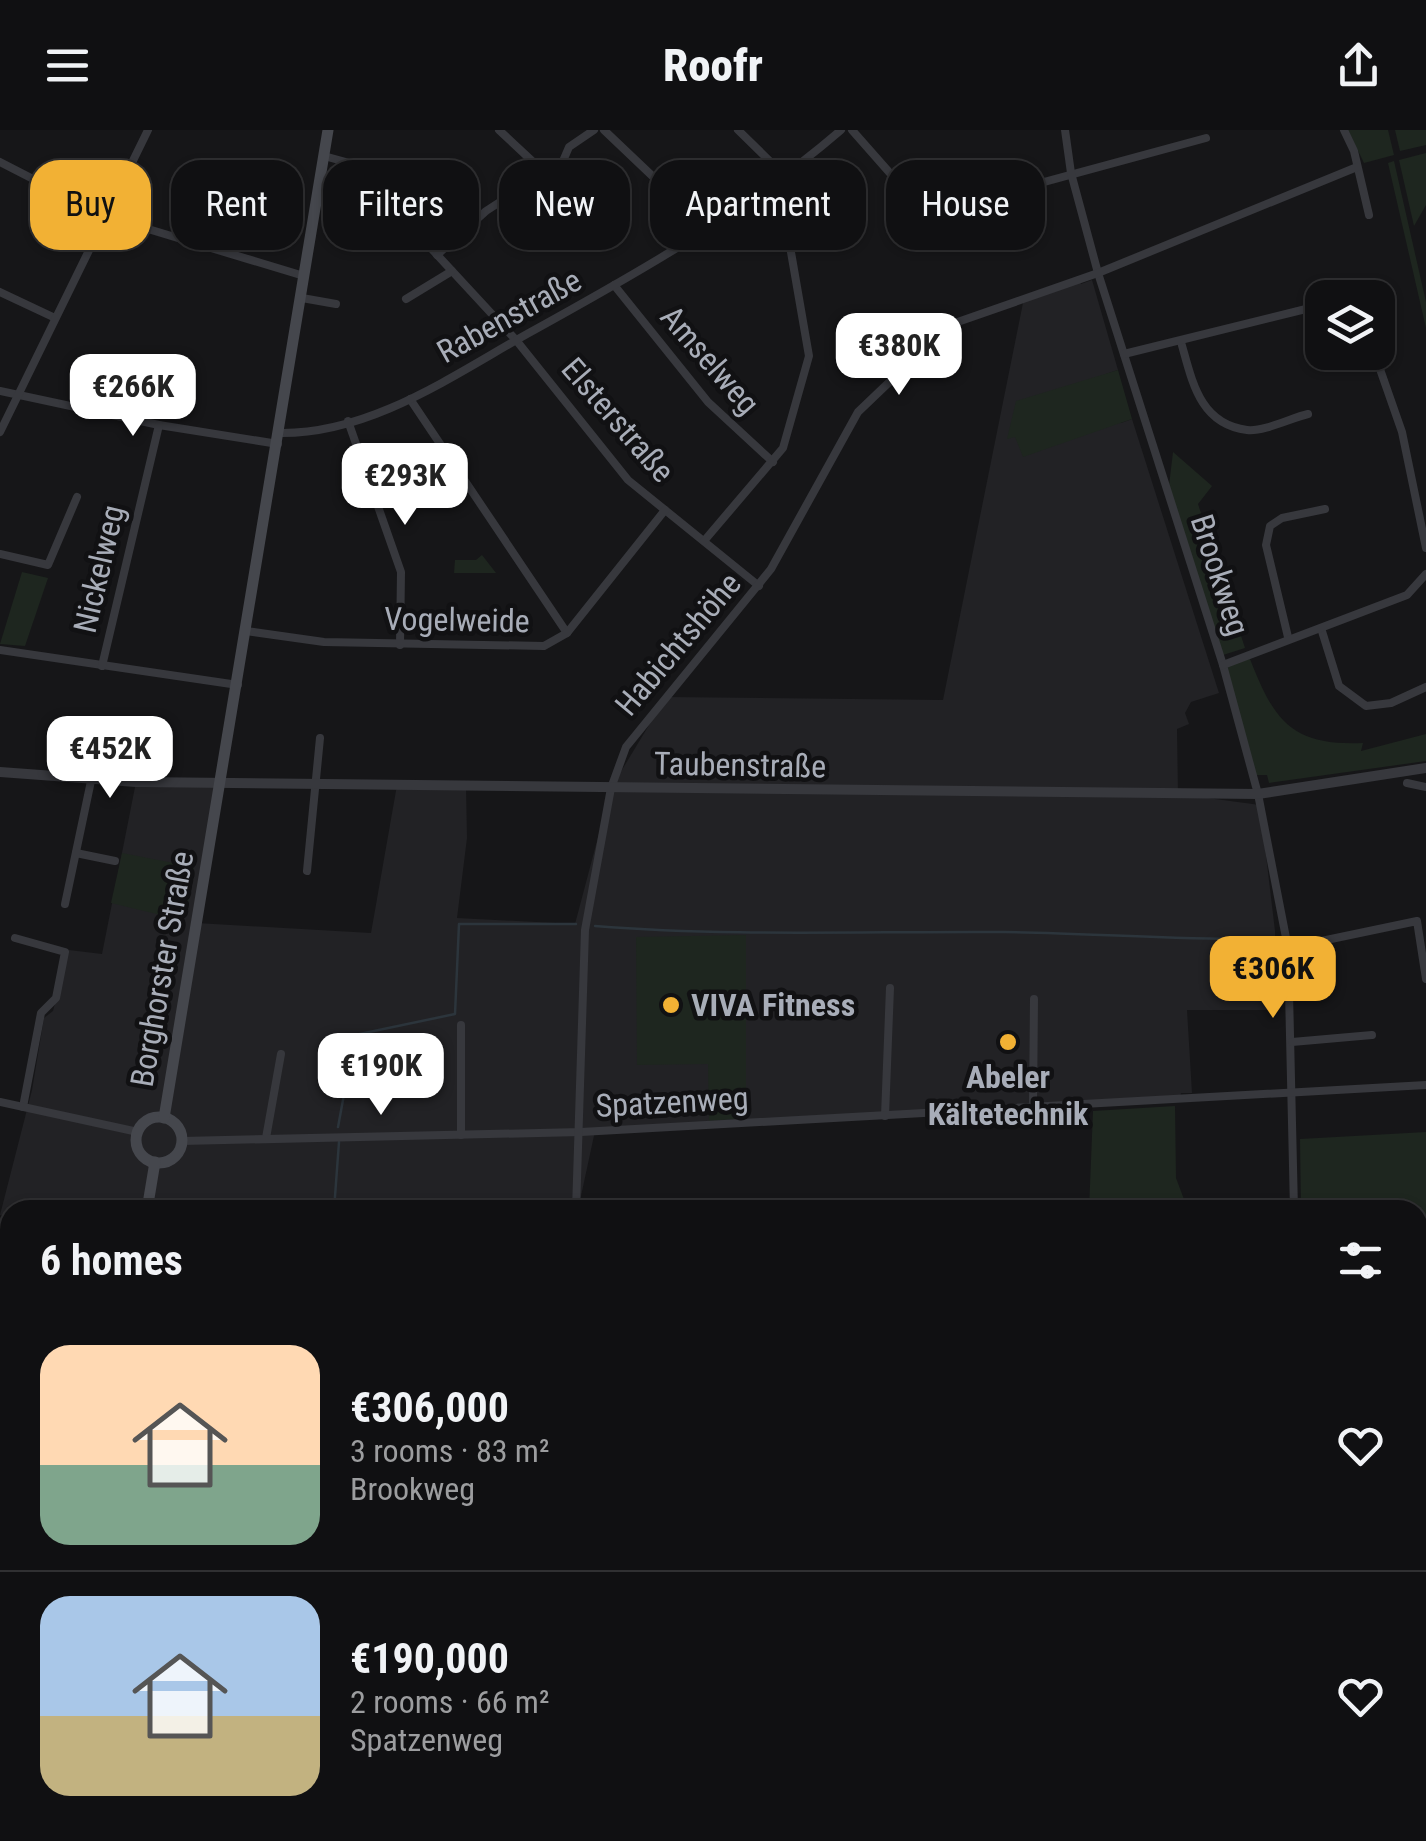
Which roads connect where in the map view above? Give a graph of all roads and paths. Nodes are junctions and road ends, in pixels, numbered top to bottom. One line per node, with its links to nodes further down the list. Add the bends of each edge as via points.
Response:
1 (148, 130): 13 (street)
2 (328, 130): 12 (main road, Borghorster Straße)
3 (498, 130): 15 (street)
4 (594, 130): 16 (street, via 569,147)
5 (604, 130): 22 (street)
6 (738, 130): 17 (street)
7 (841, 130): 18 (street, Rabenstraße)
8 (852, 130): 21 (street, via 926,214)
9 (1065, 130): 21 (street, Brookweg)
10 (1344, 130): 20 (street)
11 (1206, 138): 21 (street)
12 (324, 156): 14 (street, Elsterstraße); 34 (main road, Borghorster Straße)
13 (133, 160)
14 (338, 160)
15 (531, 160)
16 (563, 160)
17 (765, 160)
18 (806, 160)
19 (0, 162): 23 (street)
20 (1358, 167): 25 (street); 33 (street, Habichtshöhe)
21 (1071, 172): 33 (street, Brookweg)
22 (650, 174)
23 (30, 177)
24 (499, 203): 31 (street)
25 (1369, 215)
26 (151, 230): 34 (street)
27 (88, 250): 41 (street)
28 (432, 250): 31 (street, Elsterstraße)
29 (672, 250): 35 (street, Rabenstraße)
30 (793, 250): 54 (street, via 809,356)
31 (437, 255): 32 (street, Elsterstraße)
32 (452, 271): 38 (street); 42 (street, Elsterstraße)
33 (1098, 273): 44 (street, Brookweg); 62 (street, Habichtshöhe, via 949,325 858,412)
34 (306, 276): 37 (main road, Borghorster Straße)
35 (614, 286): 42 (street, Rabenstraße); 54 (street, Amselweg, via 708,402)
36 (0, 292): 41 (street)
37 (302, 298): 39 (street); 53 (main road, Borghorster Straße)
38 (406, 299)
39 (336, 304)
40 (1305, 309): 43 (street)
41 (54, 316): 47 (street)
42 (516, 340): 48 (street, Rabenstraße); 57 (street, Elsterstraße, via 628,480)
43 (1181, 342): 44 (street); 49 (street, via 1199,402 1210,413 1248,430)
44 (1124, 354): 69 (street, Brookweg)
45 (1380, 370): 59 (street, via 1402,432)
46 (0, 390): 47 (street, Rabenstraße)
47 (17, 398): 51 (street, Rabenstraße); 52 (street)
48 (410, 399): 50 (street, Rabenstraße); 65 (street)
49 (1308, 414)
50 (348, 421): 53 (street, Rabenstraße); 67 (street, via 401,572)
51 (159, 425): 53 (street, Rabenstraße); 70 (street, Nickelweg)
52 (0, 432)
53 (279, 438): 64 (main road, Borghorster Straße)
54 (773, 462): 58 (street)
55 (77, 497): 60 (street, via 48,565)
56 (1325, 508): 66 (street, via 1270,526 1266,546)
57 (665, 510): 58 (street, Elsterstraße); 65 (street, Vogelweide)
58 (704, 541): 62 (street, Elsterstraße)
59 (1426, 548)
60 (0, 554)
61 (1426, 574): 63 (street, via 1411,593)
62 (759, 586): 80 (street, Habichtshöhe, via 626,747)
63 (1320, 628): 66 (street); 72 (street, via 1339,686 1366,706)
64 (246, 631): 67 (street, Vogelweide); 71 (main road, Borghorster Straße)
65 (567, 633): 67 (street, Vogelweide, via 528,648)
66 (1288, 637): 69 (street)
67 (400, 644)
68 (0, 650): 70 (street)
69 (1223, 665): 82 (street, Brookweg)
70 (102, 666): 71 (street)
71 (239, 685): 77 (main road, Borghorster Straße)
72 (1426, 687)
73 (320, 738): 79 (street)
74 (1426, 768): 82 (street, Taubenstraße)
75 (0, 772): 76 (street, Taubenstraße)
76 (92, 781): 77 (street, Taubenstraße); 83 (street)
77 (222, 783): 79 (street, Taubenstraße); 102 (main road, Borghorster Straße)
78 (1407, 783): 81 (street)
79 (317, 784): 80 (street, Taubenstraße); 85 (street)
80 (611, 788): 82 (street, Taubenstraße); 104 (street, Habichtshöhe, via 585,930)
81 (1426, 788)
82 (1258, 794): 88 (street, Brookweg)
83 (76, 853): 84 (street); 86 (street)
84 (115, 861)
85 (307, 871)
86 (65, 904)
87 (14, 938): 100 (street, via 65,952 56,998 42,1012)
88 (1288, 948): 89 (street, via 1418,921); 94 (street, Brookweg)
89 (1426, 979)
90 (890, 988): 101 (street)
91 (1034, 1000): 99 (street)
92 (461, 1025): 105 (street)
93 (1372, 1035): 94 (street)
94 (1292, 1042): 97 (street, Brookweg)
95 (281, 1054): 106 (street)
96 (1426, 1085): 97 (street, Spatzenweg)
97 (1292, 1093): 99 (street, Spatzenweg); 111 (street, Brookweg)
98 (0, 1102): 100 (street)
99 (1033, 1106): 101 (street, Spatzenweg)
100 (23, 1107): 103 (street)
101 (886, 1116): 104 (street, Spatzenweg)
102 (164, 1118): 103 (main road, via 146,1122); 107 (main road, via 177,1126)
103 (138, 1132): 108 (main road, via 140,1152)
104 (582, 1132): 105 (street, Spatzenweg); 110 (street, Habichtshöhe)
105 (460, 1135): 106 (street, Spatzenweg)
106 (266, 1138): 107 (street, Spatzenweg)
107 (182, 1141): 108 (main road, via 171,1159)
108 (154, 1162): 109 (main road)
109 (148, 1200)
110 (577, 1200)
111 (1294, 1200)

